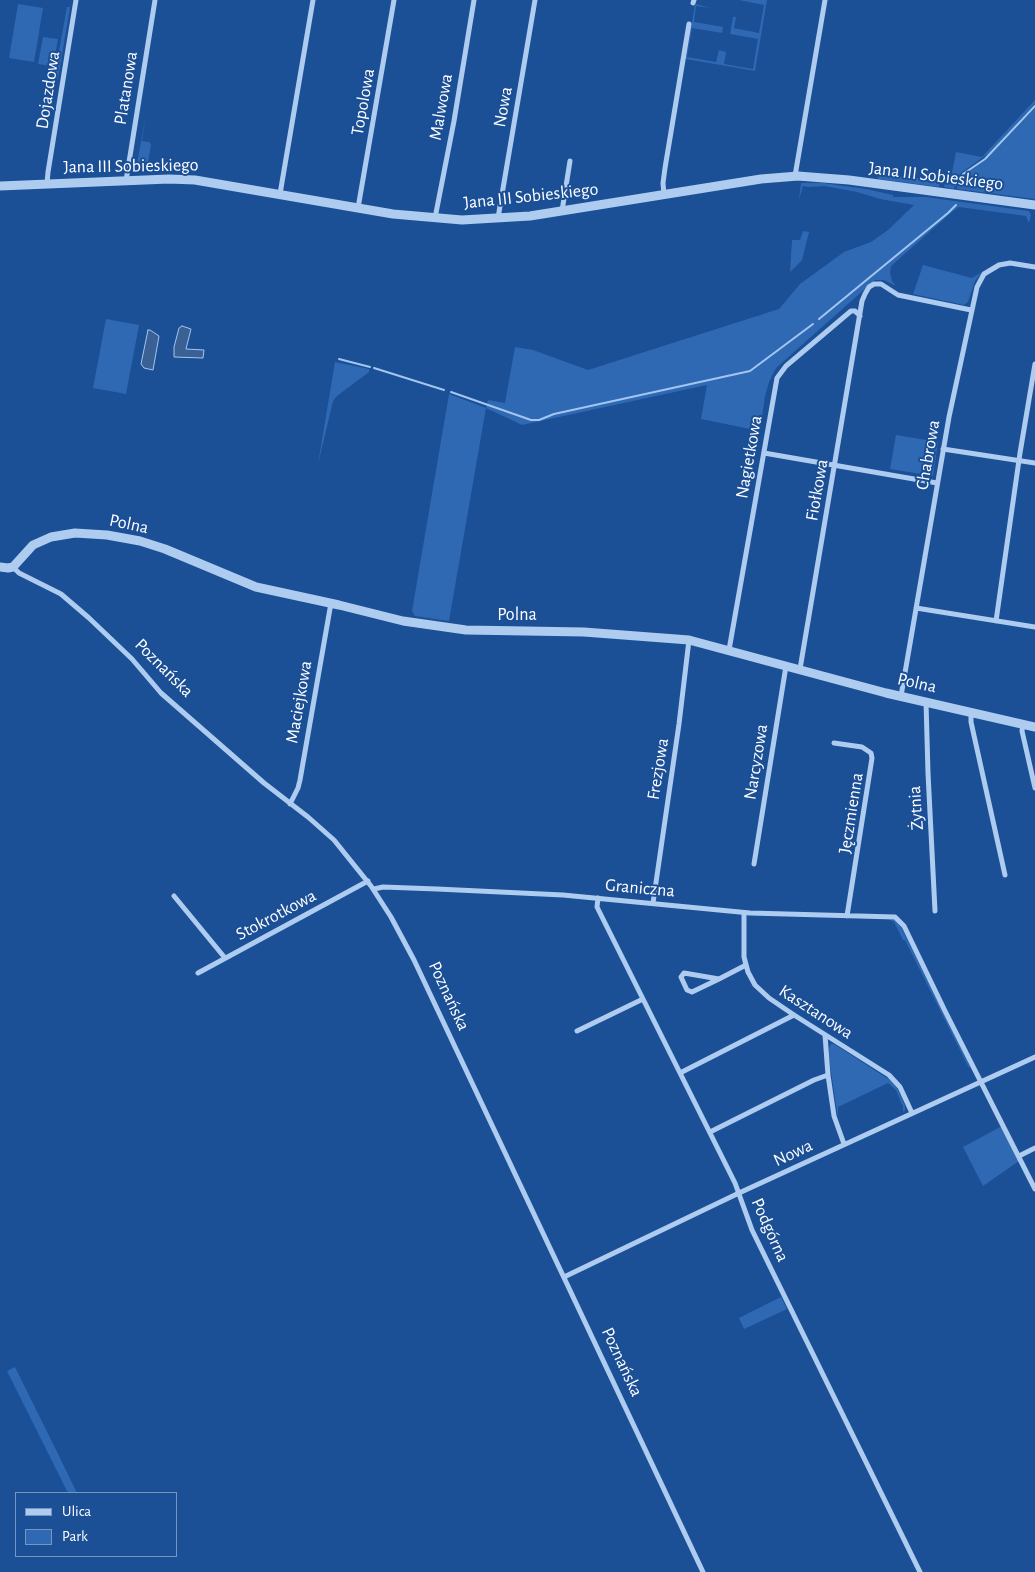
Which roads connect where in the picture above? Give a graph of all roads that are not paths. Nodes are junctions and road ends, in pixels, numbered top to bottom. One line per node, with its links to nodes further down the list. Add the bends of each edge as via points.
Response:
1 (76, 0): 12 (street, Dojazdowa)
2 (155, 0): 11 (street, Platanowa)
3 (313, 0): 14 (street)
4 (394, 0): 17 (street, Topolowa)
5 (474, 0): 19 (street, Malwowa)
6 (535, 0): 20 (street, Nowa)
7 (825, 0): 10 (street)
8 (689, 24): 15 (street, via 665,168)
9 (570, 161): 18 (street)
10 (795, 176): 15 (street, Jana III Sobieskiego); 16 (street, Jana III Sobieskiego, via 849,180)
11 (126, 181): 12 (street, Jana III Sobieskiego); 14 (street, Jana III Sobieskiego, via 195,180)
12 (48, 184): 13 (street, Jana III Sobieskiego)
13 (0, 186)
14 (280, 194): 17 (street, Jana III Sobieskiego)
15 (664, 195): 18 (street, Jana III Sobieskiego)
16 (1035, 205)
17 (358, 208): 19 (street, Jana III Sobieskiego)
18 (562, 211): 20 (street, Jana III Sobieskiego)
19 (435, 219): 20 (street, Jana III Sobieskiego)
20 (498, 219)
21 (1035, 267): 22 (street, Chabrowa, via 1004,264 989,270 980,280)
22 (971, 310): 23 (street, Fiołkowa, via 898,295 881,284 874,284 862,301); 25 (street, Chabrowa)
23 (860, 316): 26 (street, Nagietkowa, via 851,311 780,372); 29 (street, Fiołkowa)
24 (1035, 364): 27 (street)
25 (943, 449): 27 (street); 30 (street, Chabrowa)
26 (764, 453): 29 (street); 38 (street, Nagietkowa)
27 (1019, 462): 28 (street); 35 (street)
28 (1035, 463)
29 (835, 465): 30 (street); 40 (street, Fiołkowa)
30 (937, 483): 34 (street, Chabrowa)
31 (12, 566): 32 (street); 33 (street, Polna, via 30,548 47,538 71,533 103,534 165,549 256,587); 48 (street, Poznańska, via 19,573 61,594 80,610 132,659 161,693)
32 (0, 567)
33 (331, 603): 37 (street, Polna, via 403,622 458,630 584,632); 48 (street, Maciejkowa, via 300,780)
34 (916, 608): 35 (street); 41 (street, Chabrowa)
35 (996, 621): 36 (street)
36 (1035, 627)
37 (689, 640): 38 (street, Polna); 55 (street, Frezjowa)
38 (729, 650): 39 (street, Polna)
39 (786, 666): 40 (street, Polna); 49 (street, Narcyzowa)
40 (800, 669): 41 (street, Polna)
41 (902, 696): 42 (street, Polna)
42 (926, 702): 43 (street, Polna); 56 (street, Żytnia)
43 (971, 713): 44 (street, Polna); 50 (street)
44 (1022, 724): 45 (street, Polna); 47 (street)
45 (1035, 727)
46 (834, 743): 58 (street, Jęczmienna, via 862,747 872,758)
47 (1035, 788)
48 (290, 804): 51 (street, Poznańska, via 334,840)
49 (754, 864)
50 (1005, 875)
51 (368, 881): 52 (street, Poznańska); 59 (street, Stokrotkowa)
52 (374, 889): 54 (street, Graniczna, via 437,888); 78 (street, Poznańska, via 414,960)
53 (174, 896): 59 (street)
54 (598, 898): 55 (street, Graniczna); 63 (street, Podgórna, via 600,913)
55 (653, 903): 57 (street, Graniczna)
56 (935, 911)
57 (744, 913): 58 (street, Graniczna); 60 (street, Kasztanowa)
58 (847, 916): 70 (street, Graniczna, via 890,916 901,922)
59 (225, 958): 61 (street, Stokrotkowa)
60 (746, 965): 62 (street); 64 (street, Kasztanowa, via 759,990)
61 (198, 974)
62 (719, 978): 62 (street, via 690,992 681,977 684,973)
63 (643, 999): 65 (street); 68 (street, Podgórna)
64 (794, 1015): 66 (street, Kasztanowa); 68 (street)
65 (577, 1031)
66 (825, 1035): 69 (street); 71 (street, Kasztanowa, via 893,1079)
67 (1035, 1057): 70 (street, Nowa)
68 (680, 1073): 72 (street, Podgórna)
69 (828, 1075): 72 (street); 73 (street, via 834,1116)
70 (981, 1082): 71 (street, Nowa); 75 (street)
71 (912, 1113): 73 (street, Nowa)
72 (710, 1132): 77 (street, Podgórna)
73 (844, 1144): 77 (street, Nowa)
74 (1035, 1148): 75 (street)
75 (1019, 1156): 76 (street)
76 (1035, 1189)
77 (739, 1193): 78 (street, Nowa); 80 (street, Podgórna, via 752,1230)
78 (564, 1277): 79 (street, Poznańska)
79 (703, 1572)
80 (920, 1572)

